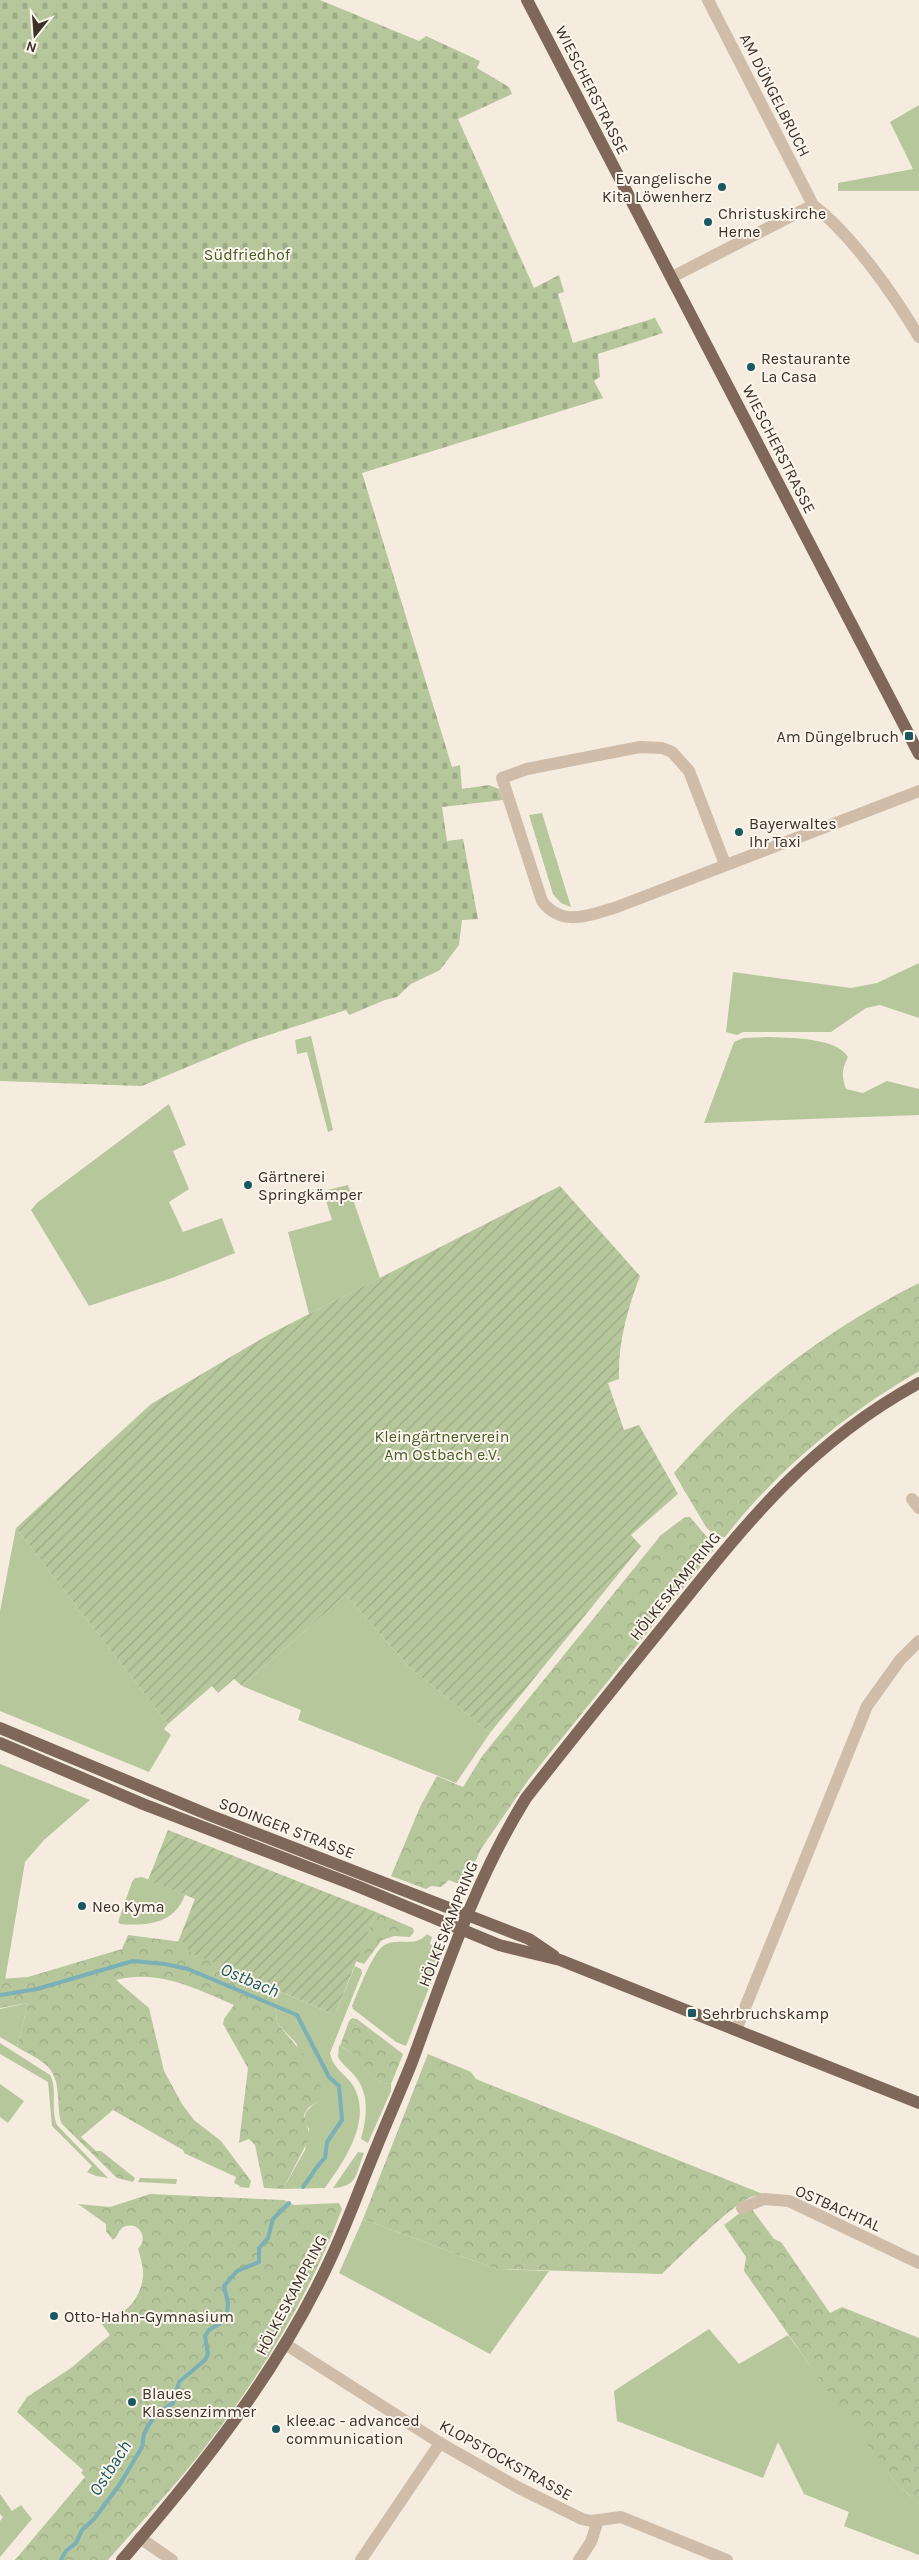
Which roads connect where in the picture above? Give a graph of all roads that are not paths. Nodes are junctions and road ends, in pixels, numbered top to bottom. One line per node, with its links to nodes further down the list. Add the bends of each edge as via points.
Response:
1 (527, 0): 4 (main road, WIESCHERSTRASSE)
2 (708, 0): 3 (street, AM DÜNGELBRUCH)
3 (813, 205): 4 (street); 5 (street, AM DÜNGELBRUCH, via 856,248)
4 (672, 277): 6 (main road, WIESCHERSTRASSE)
5 (919, 337)
6 (919, 754)
7 (919, 790): 8 (street)
8 (725, 864): 8 (street, via 582,918 558,914 542,901 502,778 527,769 640,747 662,748 681,760 689,771)
9 (919, 1383): 13 (main road, HÖLKESKAMPRING, via 849,1427 779,1488 746,1524 526,1798)
10 (919, 1641): 16 (street, via 900,1660 867,1706)
11 (0, 1728): 13 (main road, SODINGER STRASSE, via 209,1815)
12 (0, 1742): 14 (main road, SODINGER STRASSE, via 143,1804 357,1886)
13 (467, 1914): 14 (main road, HÖLKESKAMPRING); 15 (main road, SODINGER STRASSE, via 529,1939)
14 (461, 1930): 15 (main road, SODINGER STRASSE, via 499,1945); 20 (main road, HÖLKESKAMPRING, via 399,2094 331,2259)
15 (560, 1960): 16 (main road, SODINGER STRASSE)
16 (736, 2030): 17 (main road, SODINGER STRASSE)
17 (919, 2103)
18 (742, 2208): 19 (street, OSTBACHTAL, via 764,2199 789,2201)
19 (919, 2263)
20 (286, 2344): 21 (street, KLOPSTOCKSTRASSE); 23 (main road, HÖLKESKAMPRING, via 222,2439)
21 (440, 2443): 22 (street, KLOPSTOCKSTRASSE, via 582,2519); 26 (street)
22 (598, 2520): 27 (street, via 591,2542); 28 (street, KLOPSTOCKSTRASSE, via 621,2517)
23 (140, 2538): 24 (main road, HÖLKESKAMPRING); 25 (street)
24 (122, 2560)
25 (172, 2560)
26 (361, 2560)
27 (579, 2560)
28 (727, 2560)

